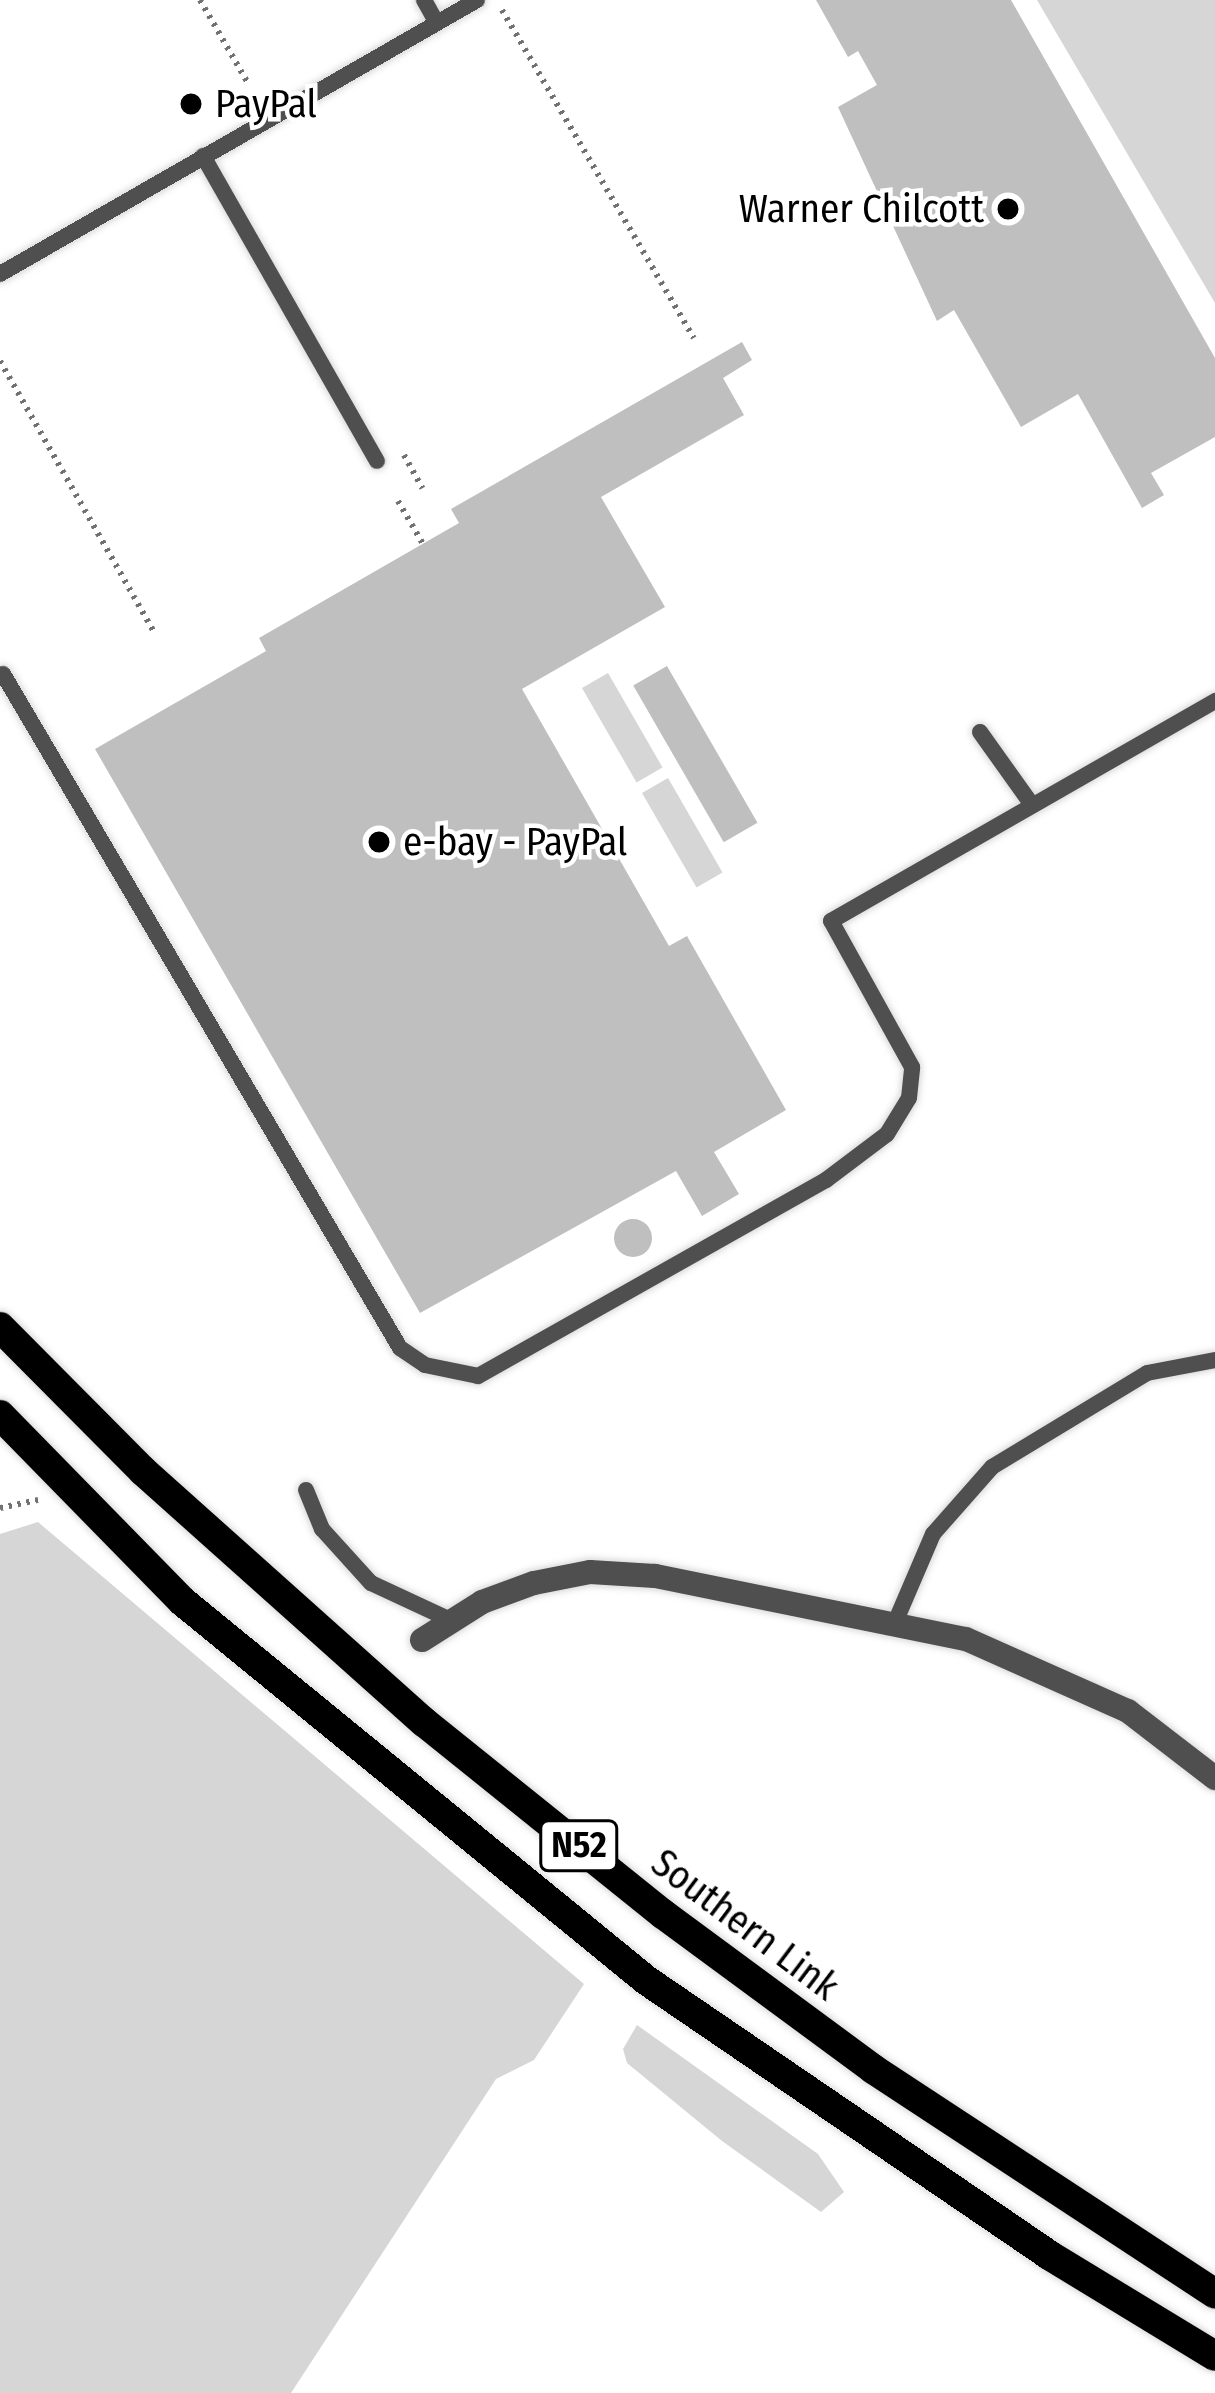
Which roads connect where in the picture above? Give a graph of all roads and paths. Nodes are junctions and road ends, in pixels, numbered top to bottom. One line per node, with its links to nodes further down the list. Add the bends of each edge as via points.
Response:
1 (200, 0): 6 (path)
2 (424, 0): 5 (lane)
3 (477, 0): 5 (lane)
4 (497, 0): 9 (path)
5 (437, 23): 7 (lane)
6 (248, 83)
7 (203, 156): 8 (lane); 11 (lane)
8 (0, 274)
9 (694, 338)
10 (0, 361): 14 (path)
11 (377, 460)
12 (398, 501): 13 (path)
13 (423, 544)
14 (155, 634)
15 (3, 674): 18 (lane, via 400,1348 451,1373 478,1376 509,1365 826,1180 887,1135 909,1098 912,1067 831,921)
16 (1215, 701): 18 (lane)
17 (980, 732): 18 (lane)
18 (1032, 805)
19 (0, 1327): 27 (main road, Southern Link / N52, via 142,1471 424,1722 663,1914 873,2069)
20 (1215, 1360): 24 (lane, via 1147,1372 992,1467 933,1534)
21 (0, 1415): 28 (main road, N52, via 182,1601 646,1980 1049,2255)
22 (306, 1490): 23 (lane, via 322,1529 371,1583)
23 (452, 1621): 24 (street, via 534,1583 590,1572 655,1576); 25 (street)
24 (894, 1625): 26 (street, via 966,1639 1047,1668 1128,1712)
25 (422, 1640)
26 (1215, 1778)
27 (1215, 2294)
28 (1215, 2356)

